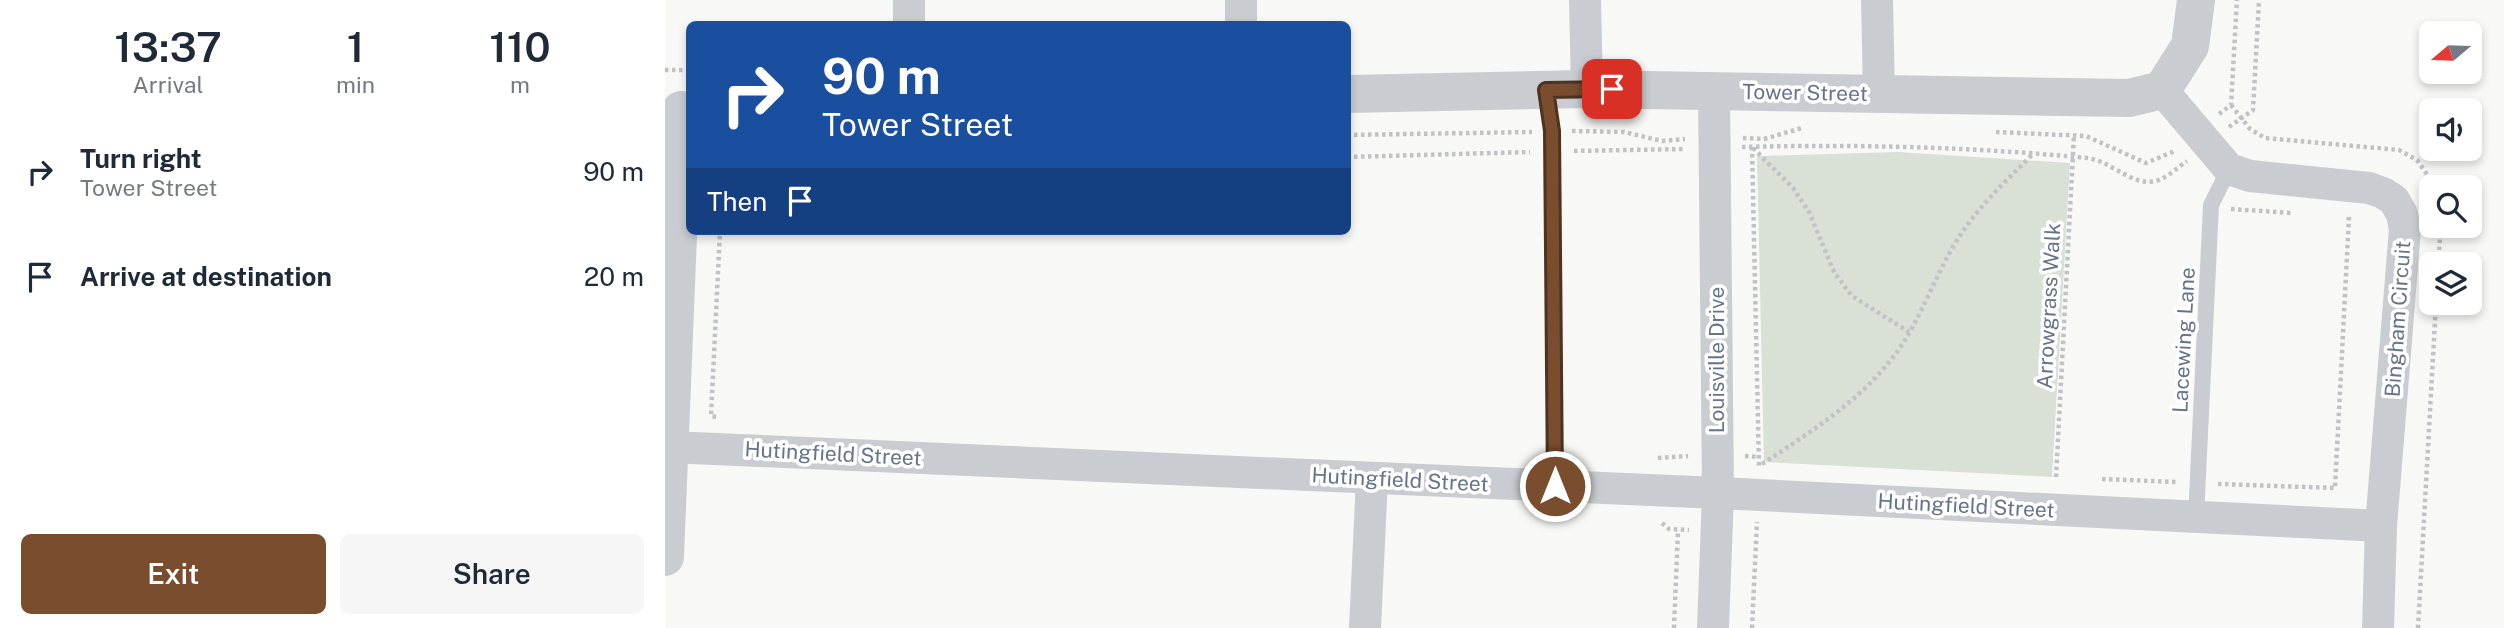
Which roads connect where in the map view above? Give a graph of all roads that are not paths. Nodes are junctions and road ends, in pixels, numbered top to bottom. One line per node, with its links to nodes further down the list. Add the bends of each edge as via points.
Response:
1 (909, 0): 6 (street)
2 (1241, 0): 7 (street)
3 (1585, 0): 8 (street)
4 (1877, 0): 13 (street)
5 (2196, 0): 10 (street, via 2190,46)
6 (909, 21)
7 (1241, 21)
8 (1587, 89): 9 (street, Tower Street); 11 (street, Tower Street)
9 (1546, 90): 12 (street, Tower Street); 18 (lane, via 1552,151)
10 (2162, 90): 13 (street, Tower Street, via 2129,98); 15 (street)
11 (1714, 91): 13 (street, Tower Street); 19 (street, Louisville Drive)
12 (1351, 94)
13 (1879, 94)
14 (678, 110): 16 (street, via 681,161)
15 (2229, 169): 20 (lane, Lacewing Lane, via 2211,208); 21 (street, Bingham Circuit, via 2250,176 2369,188 2394,200 2402,214 2405,229)
16 (670, 447): 17 (street, Hutingfield Street); 22 (street)
17 (1372, 478): 18 (street, Hutingfield Street); 23 (street)
18 (1555, 486): 19 (street, Hutingfield Street)
19 (1718, 493): 20 (street, Hutingfield Street); 24 (street, Louisville Drive)
20 (2196, 517): 21 (street, Hutingfield Street)
21 (2382, 526): 25 (street, Bingham Circuit)
22 (665, 557)
23 (1366, 628)
24 (1713, 628)
25 (2378, 628)

